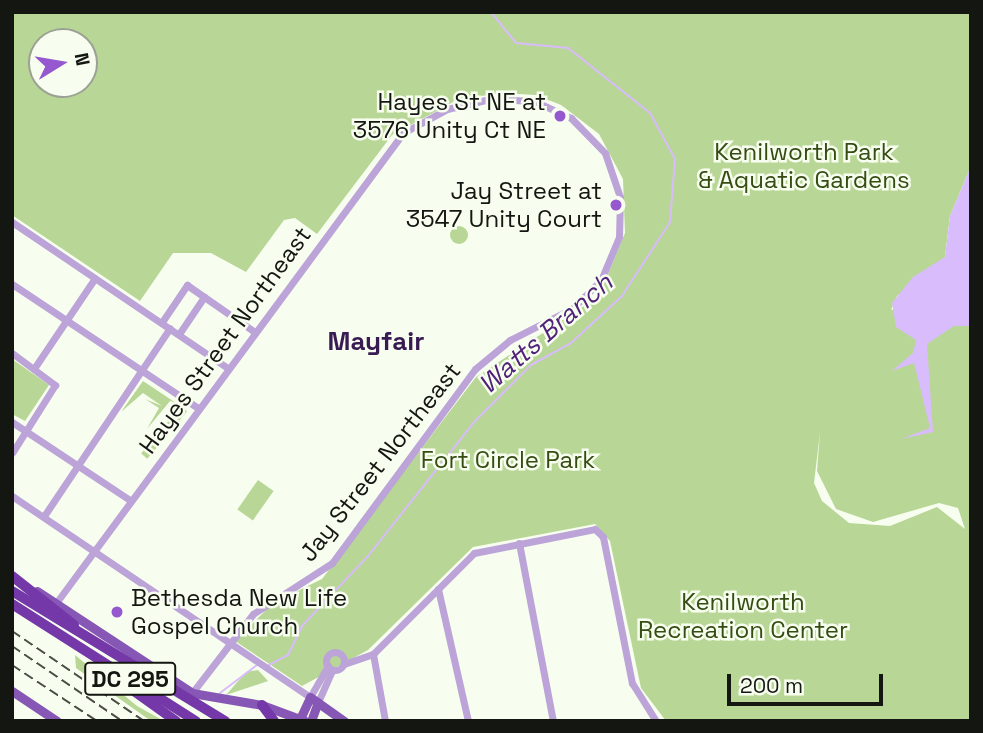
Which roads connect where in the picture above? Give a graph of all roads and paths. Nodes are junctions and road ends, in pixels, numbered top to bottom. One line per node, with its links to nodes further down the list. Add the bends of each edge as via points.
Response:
1 (12, 222): 2 (street)
2 (95, 278): 5 (street); 6 (street)
3 (12, 284): 5 (street)
4 (204, 297): 6 (street, via 187,285); 8 (street); 9 (street)
5 (66, 321): 12 (street); 14 (street)
6 (162, 323): 7 (street)
7 (170, 328): 9 (street); 14 (street)
8 (255, 332): 10 (street, Hayes Street Northeast, via 394,142 438,113 495,98 548,106 591,134 615,177 620,232 601,280 573,308); 13 (street, Hayes Street Northeast)
9 (179, 334): 13 (street)
10 (510, 340): 31 (street, Jay Street Northeast, via 468,377 332,563 263,605)
11 (12, 353): 12 (street)
12 (35, 367): 17 (street, via 54,388)
13 (228, 368): 15 (street, Hayes Street Northeast)
14 (141, 371): 15 (street); 19 (street)
15 (198, 408): 21 (street, Hayes Street Northeast)
16 (12, 422): 17 (street)
17 (27, 432): 18 (street); 19 (street)
18 (12, 453)
19 (78, 465): 21 (street); 22 (street)
20 (12, 496): 22 (street)
21 (130, 500): 24 (street, Hayes Street Northeast)
22 (44, 516): 24 (street)
23 (519, 543): 26 (street, via 474,552); 43 (street, via 590,529 602,535 629,673); 52 (street)
24 (93, 550): 28 (street, Hayes Street Northeast); 31 (street)
25 (12, 575): 28 (main road); 32 (highway)
26 (438, 589): 33 (street); 51 (street)
27 (12, 591): 32 (highway, DC 295)
28 (56, 603): 37 (main road)
29 (12, 604): 30 (highway, DC 295)
30 (67, 640): 44 (highway, DC 295); 47 (highway)
31 (229, 641): 37 (street, Jay Street Northeast); 38 (street)
32 (102, 647): 39 (highway, DC 295)
33 (373, 654): 34 (street); 50 (street)
34 (343, 659): 35 (street); 35 (street, via 329,655)
35 (330, 668): 38 (street)
36 (12, 691): 41 (main road)
37 (192, 693): 39 (main road)
38 (314, 700): 45 (main road); 49 (main road)
39 (202, 702): 40 (main road); 42 (highway, DC 295)
40 (262, 705): 45 (main road); 48 (highway)
41 (41, 716): 46 (main road)
42 (222, 719)
43 (655, 719): 53 (street)
44 (195, 720)
45 (304, 720)
46 (57, 721)
47 (176, 721)
48 (274, 721)
49 (344, 721)
50 (385, 721)
51 (468, 721)
52 (553, 721)
53 (643, 721)

